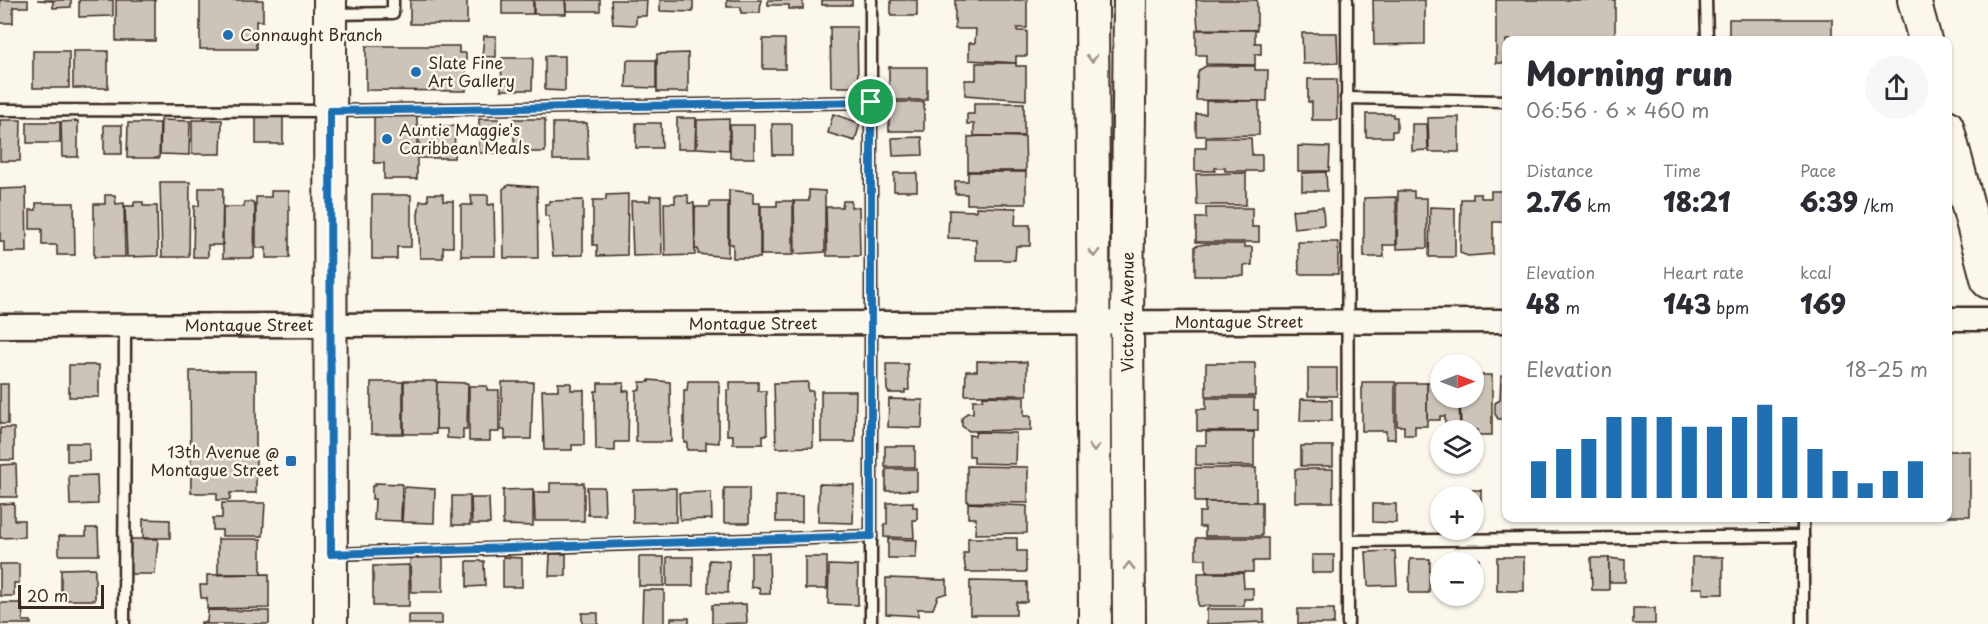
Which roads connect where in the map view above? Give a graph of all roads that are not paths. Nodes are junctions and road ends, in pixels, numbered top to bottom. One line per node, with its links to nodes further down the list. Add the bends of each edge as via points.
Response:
1 (393, 0): 8 (lane, via 393,13)
2 (871, 0): 13 (lane)
3 (1092, 0): 22 (street, Victoria Avenue, one-way to 22)
4 (1130, 0): 23 (street, Victoria Avenue)
5 (1347, 0): 11 (lane)
6 (1706, 0): 9 (lane)
7 (1914, 0): 10 (street)
8 (330, 7): 15 (street)
9 (1707, 36)
10 (1924, 36)
11 (1346, 98): 12 (lane); 20 (lane)
12 (1502, 101)
13 (871, 102): 15 (lane); 24 (lane)
14 (0, 110): 15 (lane)
15 (330, 111): 26 (street)
16 (1952, 145): 17 (street)
17 (1988, 282)
18 (1952, 319): 19 (street)
19 (1988, 319)
20 (1347, 321): 21 (street, Montague Street); 23 (street, Montague Street); 31 (lane)
21 (1502, 321)
22 (1094, 322): 23 (street, Montague Street); 24 (street, Montague Street); 36 (street, Victoria Avenue, one-way to 36)
23 (1128, 322): 37 (street, Victoria Avenue, one-way to 23)
24 (871, 323): 26 (street, Montague Street); 29 (lane)
25 (125, 325): 26 (street, Montague Street); 27 (street, Montague Street); 33 (lane)
26 (330, 325): 32 (street)
27 (0, 326)
28 (1803, 522): 30 (lane)
29 (871, 536): 32 (lane); 35 (lane)
30 (1803, 536): 31 (lane); 39 (lane)
31 (1348, 541): 38 (lane)
32 (331, 554): 34 (street)
33 (124, 624)
34 (331, 624)
35 (871, 624)
36 (1095, 624)
37 (1129, 624)
38 (1348, 624)
39 (1803, 624)

